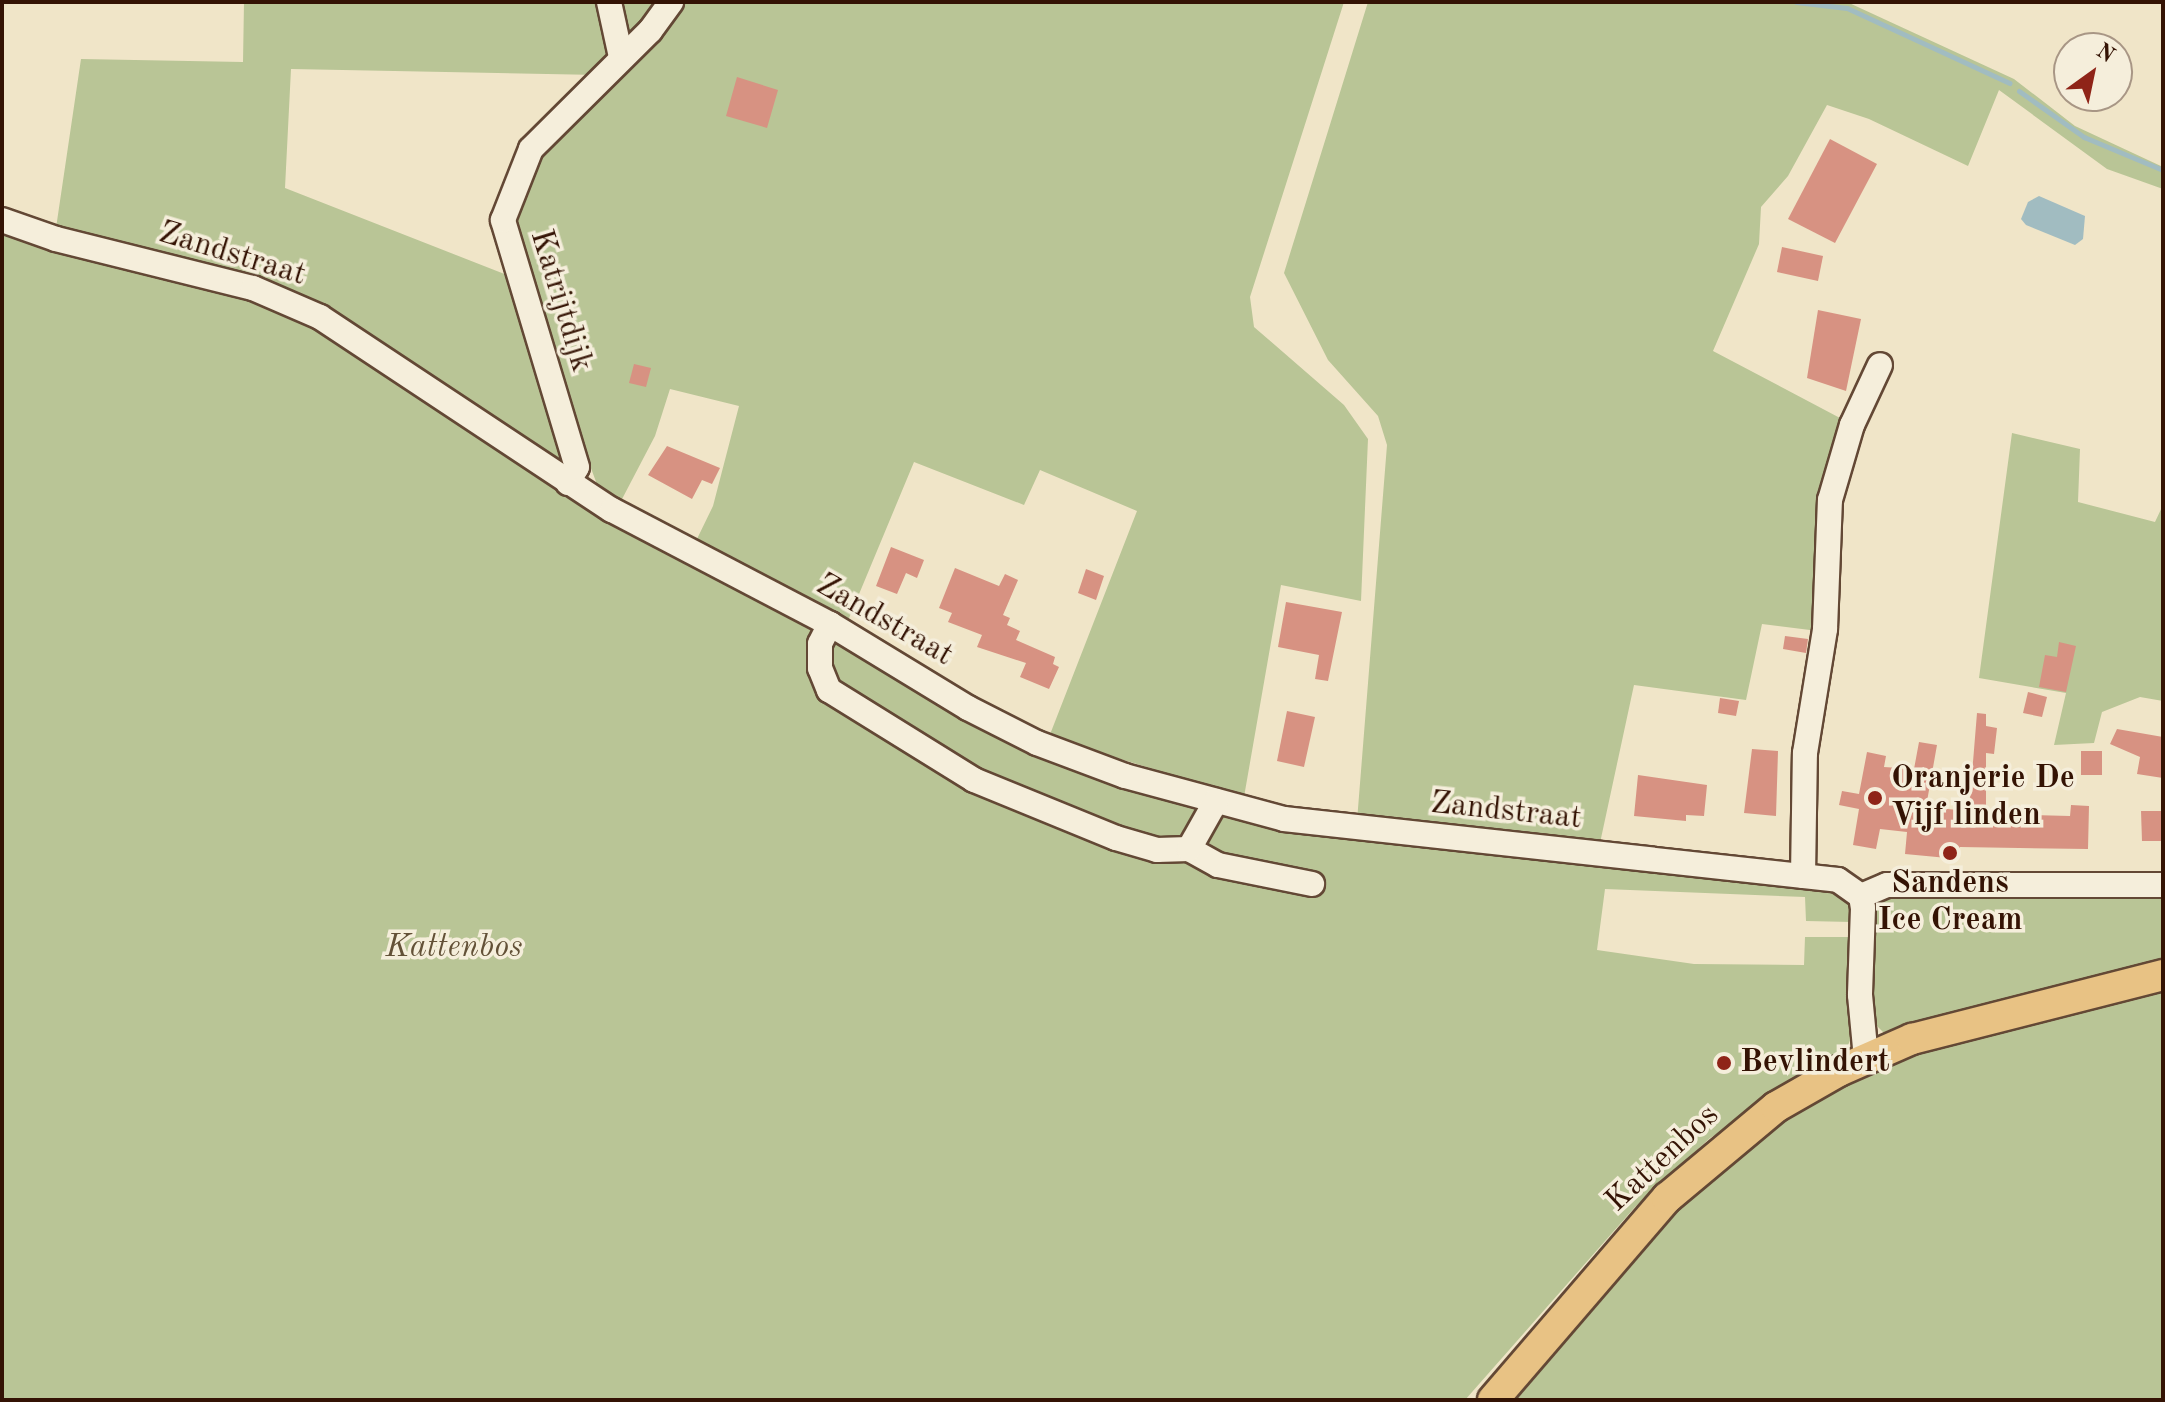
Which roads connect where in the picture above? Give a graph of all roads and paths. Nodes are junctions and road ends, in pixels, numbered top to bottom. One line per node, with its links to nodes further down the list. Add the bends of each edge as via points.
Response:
1 (609, 2): 3 (street)
2 (671, 2): 3 (street, Katrijtdijk)
3 (621, 57): 6 (street, Katrijtdijk, via 531,149 503,220 577,467)
4 (2, 220): 6 (street, Zandstraat, via 56,239 253,288 320,317)
5 (1880, 365): 10 (street, via 1852,425 1830,500 1825,629 1805,753)
6 (568, 483): 7 (street, Zandstraat)
7 (830, 624): 8 (street, Zandstraat, via 1037,743 1125,776); 9 (street, via 820,656 829,690 912,744 974,780 1116,838 1157,850)
8 (1216, 801): 9 (street); 10 (street, Zandstraat, via 1284,819)
9 (1189, 849): 11 (street, via 1218,865)
10 (1803, 876): 13 (street, Zandstraat, via 1838,880)
11 (1312, 884)
12 (2163, 885): 13 (street, via 1887,885)
13 (1861, 896): 15 (street)
14 (2163, 975): 15 (main road, Kattenbos, via 1960,1022)
15 (1866, 1058): 16 (main road, Kattenbos, via 1776,1107 1705,1163 1631,1236)
16 (1493, 1400)

